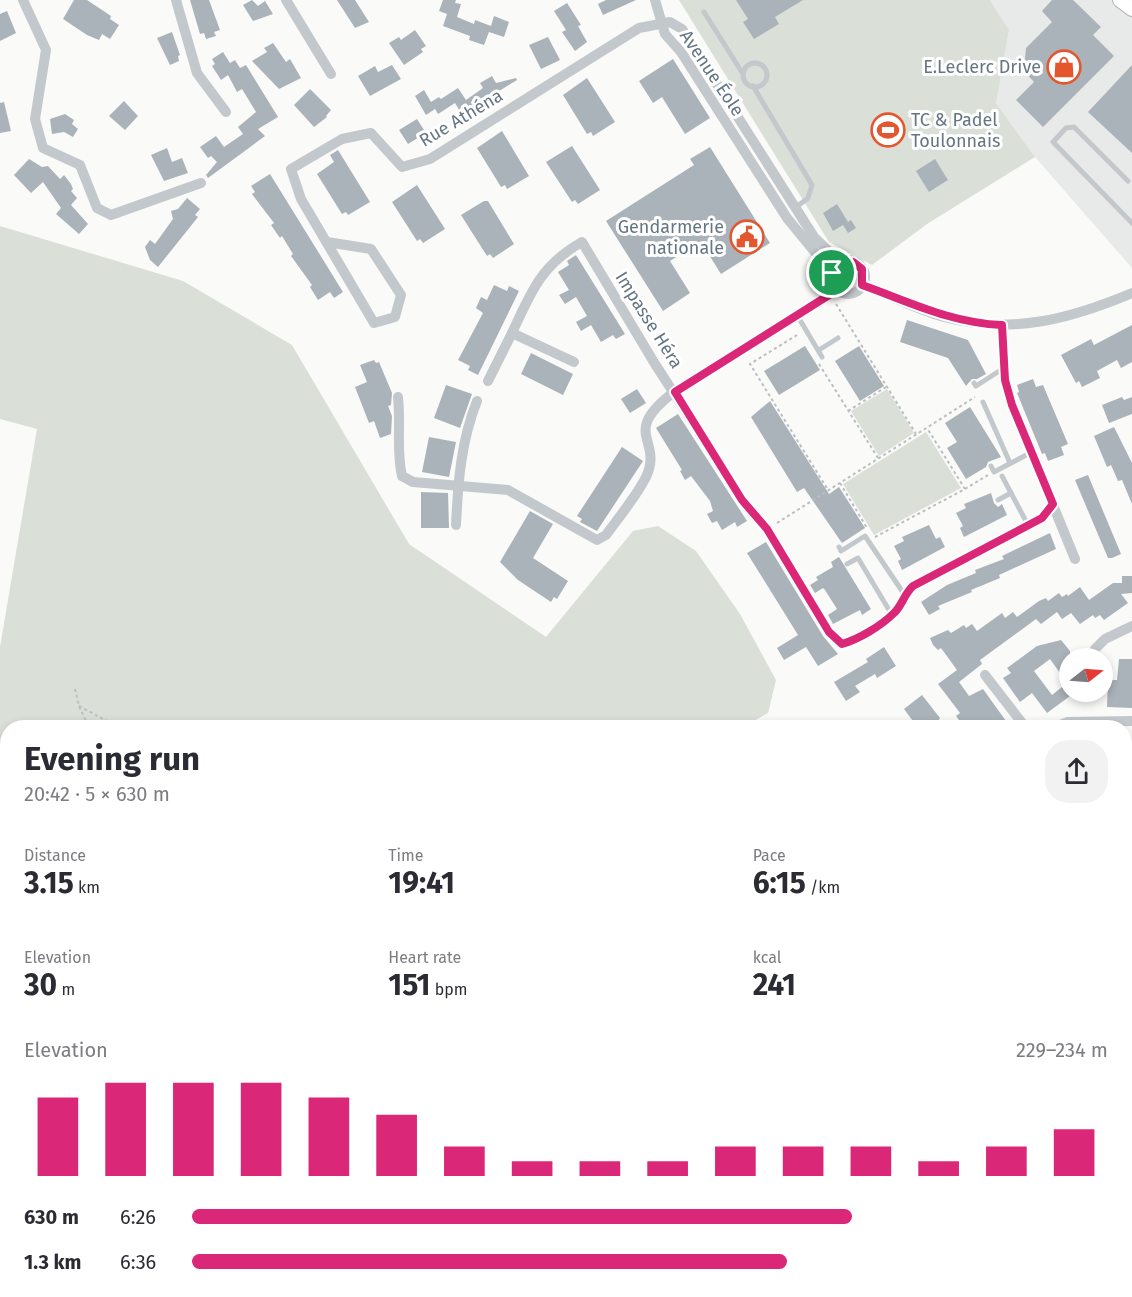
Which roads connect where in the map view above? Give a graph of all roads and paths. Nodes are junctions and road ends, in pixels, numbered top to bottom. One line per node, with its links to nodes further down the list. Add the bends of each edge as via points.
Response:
1 (23, 0): 14 (street, via 46,50 35,119 44,148 80,165 97,208 111,215)
2 (176, 0): 12 (street, via 197,73)
3 (286, 0): 9 (street)
4 (655, 0): 8 (street)
5 (1120, 0): 6 (main road)
6 (1132, 9)
7 (704, 12): 10 (lane)
8 (661, 22): 15 (street, Avenue Éole, via 682,29); 17 (street, Rue Athéna, via 639,28 430,159 402,167 371,133 342,139 291,169 301,199); 19 (street, Avenue Éole, via 665,34 681,52 787,218)
9 (331, 74)
10 (742, 74): 11 (lane); 11 (lane, via 749,64 764,67 765,81)
11 (753, 86): 15 (lane, via 812,185 808,198)
12 (226, 112)
13 (1128, 181): 16 (lane, via 1074,127 1066,128 1053,142)
14 (201, 183)
15 (795, 208): 18 (street, Avenue Éole, via 814,237)
16 (1132, 223)
17 (327, 242): 17 (street, Rue Athéna, via 374,323 395,317 401,295 371,249)
18 (840, 262): 19 (street); 20 (street, via 858,265 864,274)
19 (832, 273): 21 (street)
20 (862, 285): 21 (street, via 849,294); 24 (street, via 943,316)
21 (834, 292): 23 (street, Impasse Héra); 35 (path)
22 (1132, 293): 24 (street, via 1064,318 1033,325)
23 (797, 315): 28 (lane); 36 (street, Impasse Héra)
24 (1002, 325): 31 (street)
25 (512, 333): 30 (street); 33 (street); 36 (street, Impasse Héra, via 536,281 564,252 582,242)
26 (800, 334): 52 (path, via 750,364)
27 (838, 338): 28 (lane)
28 (819, 350): 29 (lane)
29 (822, 357)
30 (574, 362)
31 (1004, 368): 34 (lane, via 976,386); 44 (street, via 1012,405)
32 (825, 375): 41 (path)
33 (488, 381)
34 (974, 383)
35 (887, 386): 41 (path); 43 (path)
36 (675, 392): 50 (street, Impasse Héra, via 646,420 650,456 645,477 606,535 597,540 508,490); 58 (street, via 742,500)
37 (984, 392): 42 (path)
38 (398, 397): 50 (street, Impasse Héra, via 402,425 398,460 402,476 413,482)
39 (477, 401): 50 (street, via 468,425)
40 (983, 402): 46 (lane)
41 (848, 411): 45 (path)
42 (927, 428): 43 (path); 51 (path)
43 (916, 434): 45 (path)
44 (1030, 453): 46 (lane); 55 (street)
45 (878, 459): 49 (path)
46 (1010, 463): 47 (lane)
47 (992, 469): 51 (path)
48 (1002, 476): 53 (lane)
49 (840, 483): 52 (path); 59 (path)
50 (458, 486): 56 (street)
51 (964, 489): 60 (path)
52 (828, 490): 58 (path)
53 (1011, 493): 54 (lane); 57 (lane)
54 (998, 500)
55 (1053, 504): 57 (street, via 1042,518); 62 (street)
56 (456, 525)
57 (1028, 525): 64 (street)
58 (767, 529): 65 (street, via 829,632 842,644)
59 (868, 529)
60 (868, 540): 61 (lane, via 865,536 841,551); 64 (lane)
61 (838, 547)
62 (1076, 559)
63 (847, 564): 65 (lane, via 858,558)
64 (904, 594): 65 (street)
65 (892, 615)
66 (1132, 626): 67 (street)
67 (1096, 648)
68 (985, 675): 73 (street)
69 (75, 688): 70 (path)
70 (79, 706): 71 (path); 72 (path)
71 (85, 720)
72 (105, 720)
73 (1020, 720)

